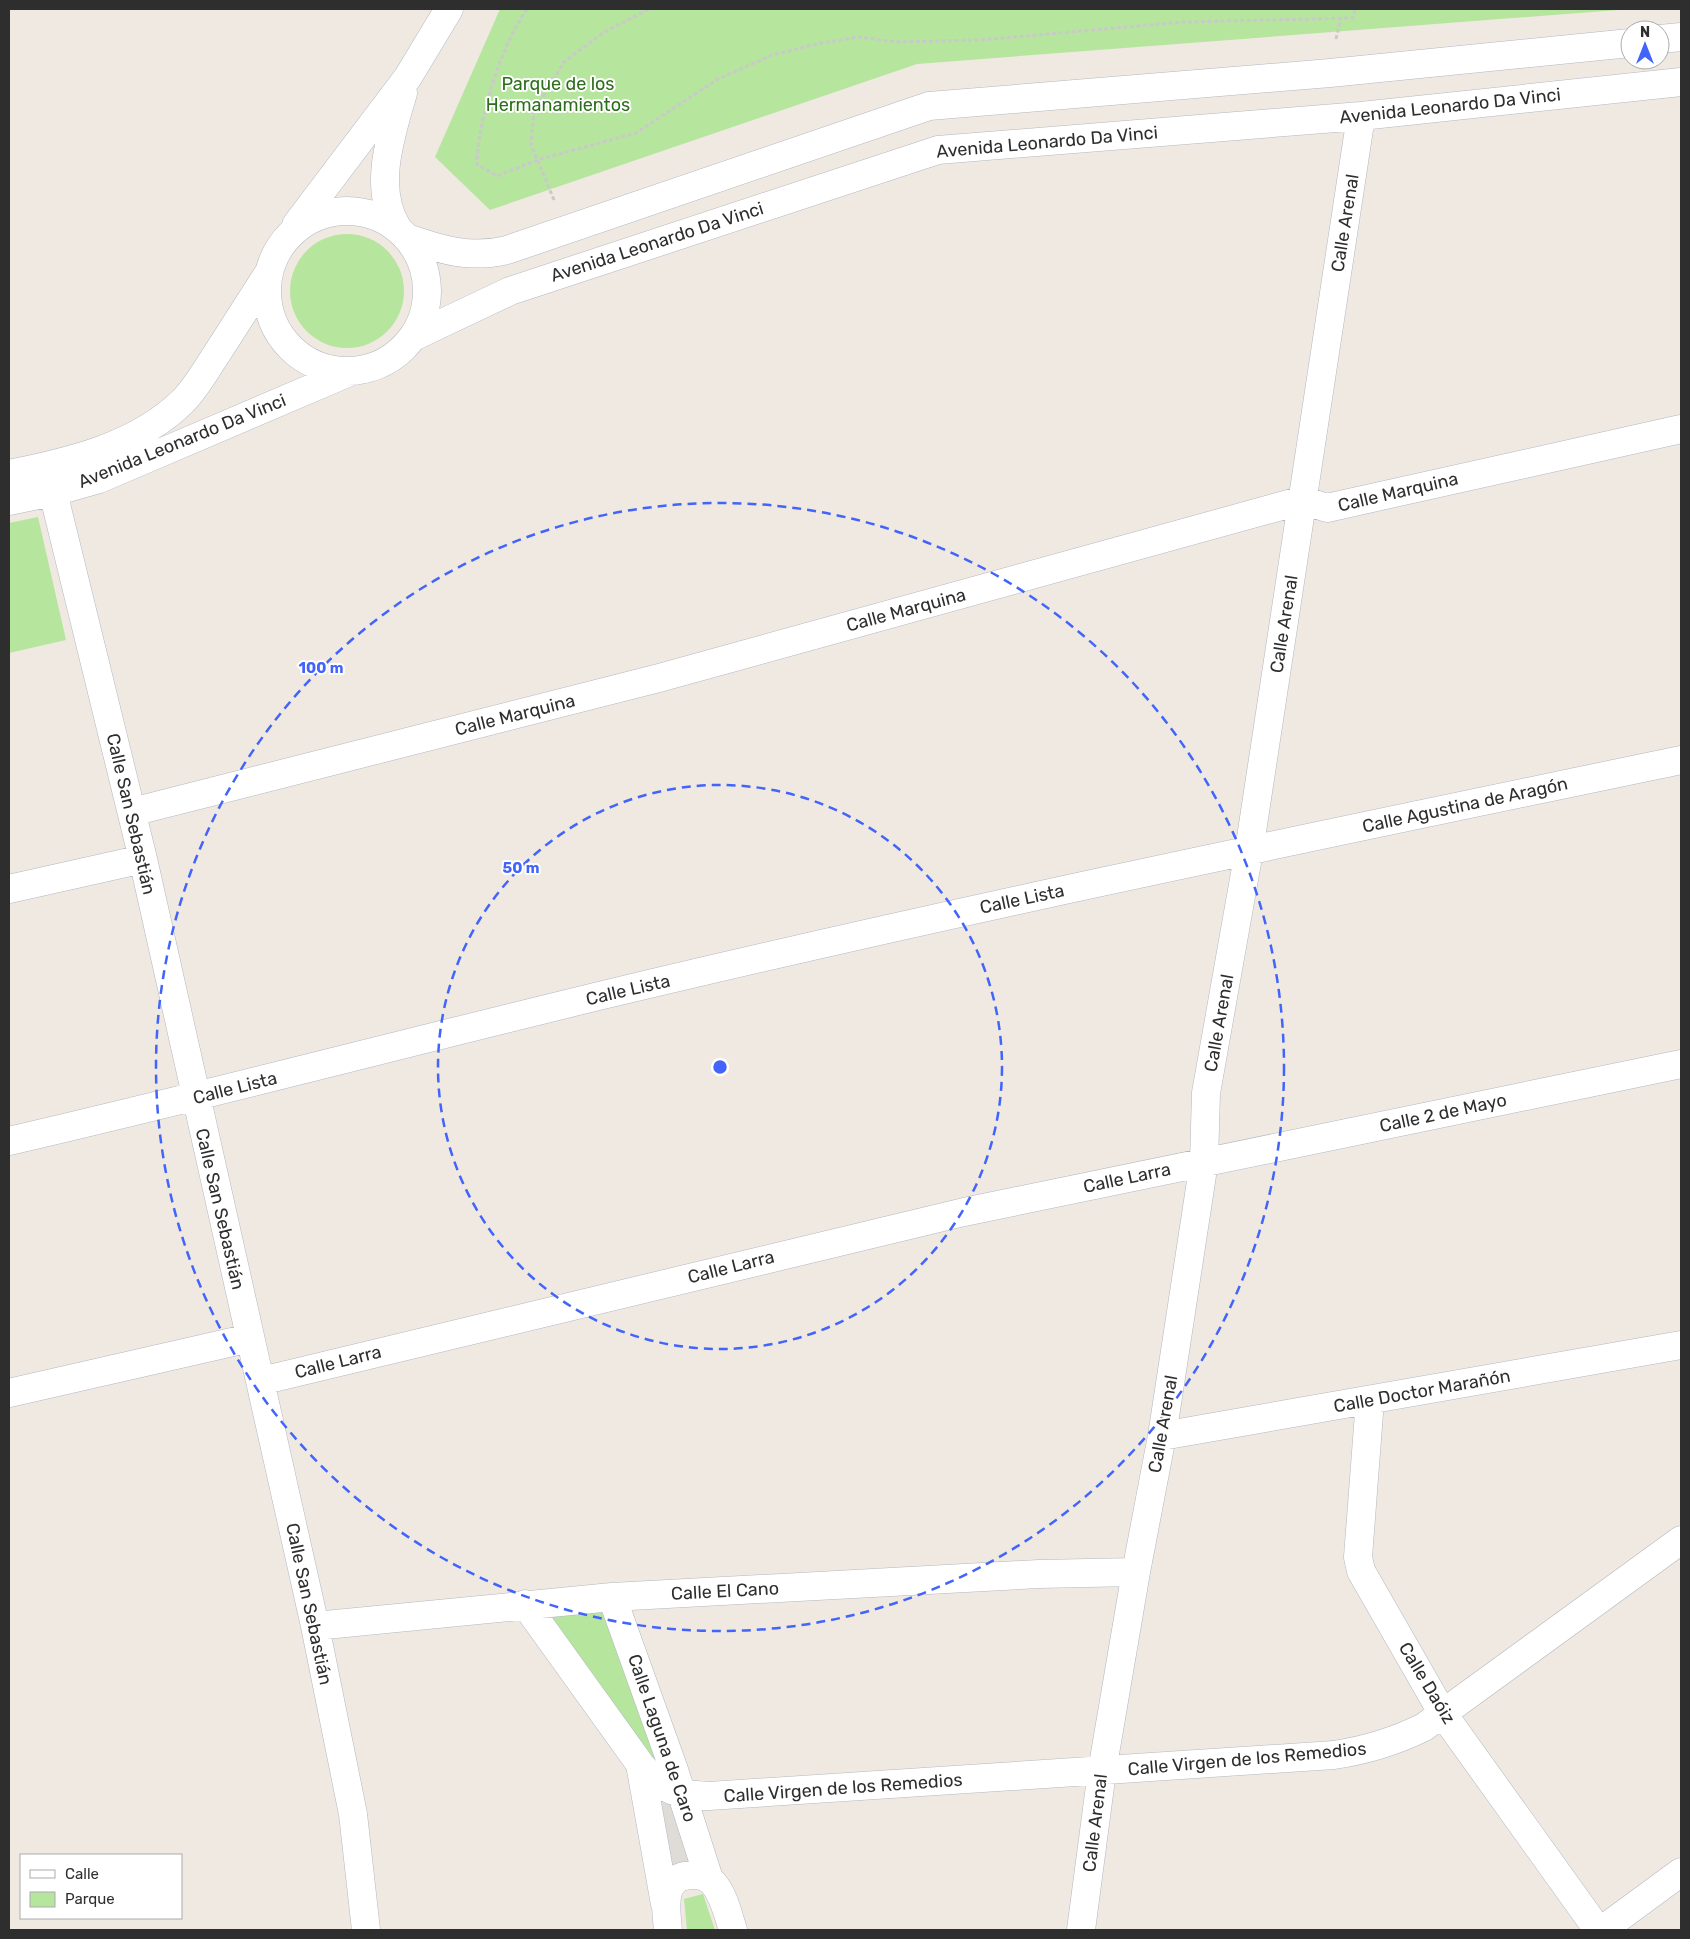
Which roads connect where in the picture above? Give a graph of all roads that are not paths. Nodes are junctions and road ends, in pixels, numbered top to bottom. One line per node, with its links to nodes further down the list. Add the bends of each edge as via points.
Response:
1 (449, 9): 3 (street)
2 (1620, 43): 6 (street, via 1330,73 929,106 508,250 473,255 441,250)
3 (408, 77): 6 (street, via 390,137 386,167 390,212); 7 (street)
4 (1681, 82): 5 (street, Avenida Leonardo Da Vinci)
5 (1361, 116): 9 (street, Avenida Leonardo Da Vinci, via 938,150 502,294); 14 (street, Calle Arenal)
6 (403, 234): 7 (street, via 376,216 342,211 317,217); 9 (street, via 422,263 428,292 422,320)
7 (288, 236): 8 (street)
8 (268, 273): 10 (street, via 272,322 282,339 313,364 332,370); 12 (street, Avenida Leonardo Da Vinci, via 190,394 165,416 93,453)
9 (413, 337): 10 (street, via 386,361)
10 (352, 371): 13 (street, Avenida Leonardo Da Vinci, via 99,479)
11 (1681, 428): 14 (street, Calle Marquina, via 1327,508)
12 (9, 474)
13 (53, 492): 15 (street, Avenida Leonardo Da Vinci); 17 (street, Calle San Sebastián)
14 (1303, 500): 17 (street, Calle Marquina, via 659,678); 18 (street, Calle Arenal)
15 (9, 501)
16 (1681, 760): 18 (street, Calle Agustina de Aragón)
17 (132, 812): 19 (street, Calle San Sebastián)
18 (1250, 850): 22 (street, Calle Lista, via 989,906 602,996); 24 (street, Calle Arenal, via 1206,1093)
19 (143, 859): 20 (street); 22 (street, Calle San Sebastián)
20 (9, 889)
21 (1681, 1064): 24 (street, Calle 2 de Mayo)
22 (195, 1098): 23 (street, Calle Lista); 25 (street, Calle San Sebastián)
23 (9, 1141)
24 (1204, 1162): 27 (street, Calle Larra, via 954,1214); 30 (street, Calle Arenal)
25 (250, 1338): 27 (street, Calle San Sebastián); 28 (street)
26 (1681, 1345): 29 (street, Calle Doctor Marañón)
27 (261, 1381): 35 (street, Calle San Sebastián)
28 (9, 1393)
29 (1370, 1400): 30 (street, Calle Doctor Marañón); 36 (street, Calle Daóiz, via 1358,1557 1361,1571)
30 (1162, 1436): 32 (street, Calle Arenal)
31 (1681, 1540): 36 (street, Calle Virgen de los Remedios)
32 (1136, 1572): 33 (street, Calle El Cano, via 1039,1574); 38 (street, Calle Arenal)
33 (612, 1597): 34 (street, Calle El Cano); 39 (street, Calle Laguna de Caro)
34 (525, 1604): 35 (street, Calle El Cano); 37 (street, Calle Laguna de Caro)
35 (315, 1626): 43 (street, Calle San Sebastián, via 353,1814)
36 (1443, 1714): 38 (street, Calle Virgen de los Remedios, via 1403,1738 1365,1750); 47 (street, Calle Daóiz)
37 (640, 1764): 39 (street, Calle Virgen de los Remedios, via 661,1785); 42 (street, Calle Laguna de Caro)
38 (1102, 1771): 39 (street, Calle Virgen de los Remedios); 46 (street, Calle Arenal)
39 (683, 1795): 41 (street, Calle Laguna de Caro)
40 (1681, 1872): 48 (street)
41 (709, 1879): 42 (street, Calle Laguna de Caro, via 700,1875 676,1879 668,1889); 45 (street, Calle Laguna de Caro, via 717,1888)
42 (665, 1904): 44 (street, Calle Laguna de Caro)
43 (366, 1930)
44 (668, 1930)
45 (733, 1930)
46 (1081, 1930)
47 (1598, 1930)
48 (1602, 1930)

